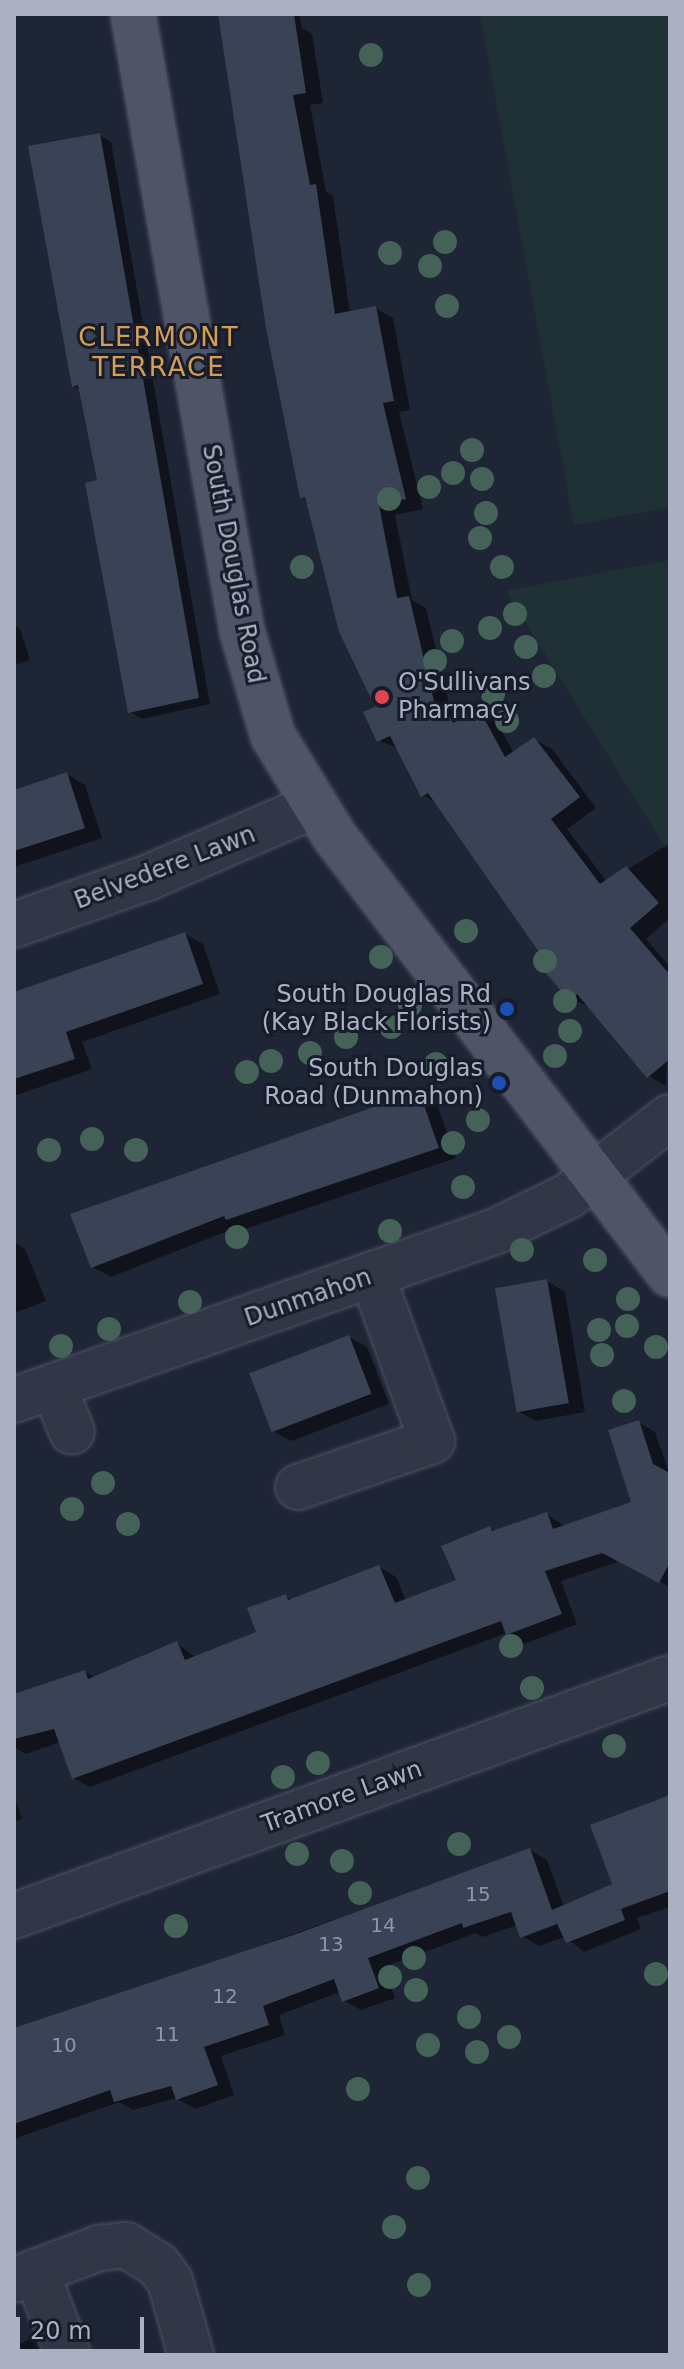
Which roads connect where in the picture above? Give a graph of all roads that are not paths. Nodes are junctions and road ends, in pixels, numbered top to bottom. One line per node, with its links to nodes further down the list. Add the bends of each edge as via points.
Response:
1 (133, 14): 2 (main road, South Douglas Road, via 247,656 273,736)
2 (313, 806): 3 (street, Belvedere Lawn, via 147,878); 5 (main road, South Douglas Road)
3 (14, 925)
4 (670, 1117): 5 (street, Dunmahon)
5 (594, 1179): 6 (street, Dunmahon, via 496,1231); 7 (main road, South Douglas Road)
6 (372, 1275): 8 (street, Dunmahon); 10 (street, via 432,1441)
7 (670, 1275)
8 (34, 1393): 9 (street)
9 (72, 1432)
10 (298, 1487)
11 (670, 1678): 12 (street, Tramore Lawn)
12 (14, 1916)
13 (25, 2276): 14 (street); 15 (street, via 99,2248 126,2245 158,2265 170,2281)
14 (68, 2355)
15 (191, 2355)

